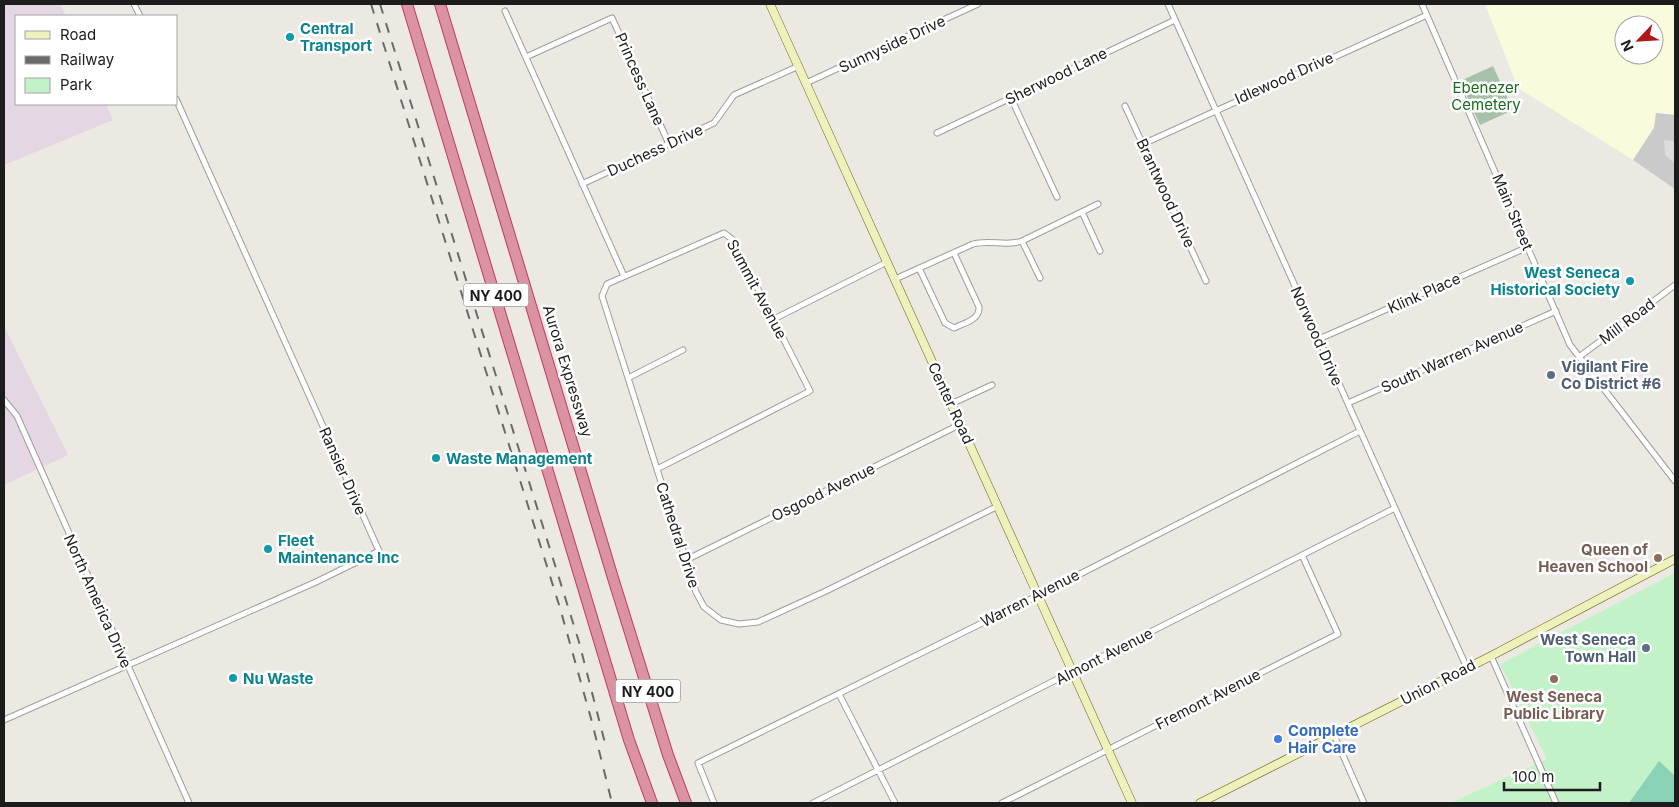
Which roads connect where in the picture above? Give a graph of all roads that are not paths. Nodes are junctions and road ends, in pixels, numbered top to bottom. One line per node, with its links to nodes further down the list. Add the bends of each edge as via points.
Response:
1 (407, 4): 65 (highway, NY 400, via 624,722)
2 (440, 4): 66 (highway, Aurora Expressway / NY 400, via 613,578)
3 (770, 4): 11 (main road, Center Road)
4 (978, 4): 12 (street, Sunnyside Drive)
5 (1168, 4): 9 (street, Norwood Drive)
6 (1422, 4): 8 (street, Main Street)
7 (504, 11): 10 (street)
8 (1427, 15): 16 (street, Idlewood Drive); 25 (street, Main Street)
9 (1175, 20): 13 (street, Sherwood Lane); 16 (street, Norwood Drive)
10 (526, 57): 18 (street, Princess Lane, via 612,18); 20 (street)
11 (799, 66): 12 (main road, Center Road); 18 (street, Duchess Drive, via 734,95 714,123)
12 (806, 83): 28 (main road, Center Road)
13 (1011, 98): 17 (street, Sherwood Lane); 21 (street)
14 (178, 102): 56 (street, Ransier Drive, via 379,551)
15 (1125, 106): 19 (street, Brantwood Drive)
16 (1215, 110): 19 (street, Idlewood Drive); 37 (street, Norwood Drive)
17 (937, 133)
18 (669, 144): 20 (street, Duchess Drive)
19 (1143, 144): 33 (street, Brantwood Drive)
20 (582, 184): 30 (street)
21 (1057, 197)
22 (1098, 204): 23 (street)
23 (1082, 212): 24 (street); 26 (street)
24 (1022, 241): 27 (street, via 1014,244 984,241); 31 (street)
25 (1528, 247): 35 (street, Main Street); 37 (street, Klink Place)
26 (1100, 251)
27 (954, 252): 29 (street); 29 (street, via 979,307 980,313 976,318 954,328 945,323)
28 (887, 262): 32 (main road, Center Road); 36 (street)
29 (919, 268): 32 (street)
30 (624, 276): 36 (street, Summit Avenue, via 724,233 734,240); 40 (street, Cathedral Drive, via 607,284 602,296)
31 (1040, 278)
32 (895, 279): 44 (main road, Center Road)
33 (1206, 281)
34 (1675, 285): 39 (street, Mill Road)
35 (1556, 312): 39 (street, Main Street, via 1570,345); 43 (street, South Warren Avenue)
36 (774, 319): 47 (street, Summit Avenue, via 810,391)
37 (1319, 340): 43 (street, Norwood Drive)
38 (683, 350): 40 (street)
39 (1580, 358): 48 (street, Main Street)
40 (628, 378): 47 (street, Cathedral Drive)
41 (992, 385): 44 (street)
42 (4, 400): 56 (street, North America Drive, via 17,416)
43 (1348, 403): 46 (street, Norwood Drive)
44 (951, 404): 45 (main road, Center Road)
45 (961, 424): 49 (main road, Center Road); 53 (street, Osgood Avenue)
46 (1360, 431): 50 (street, Norwood Drive); 54 (street, Warren Avenue)
47 (657, 469): 53 (street, Cathedral Drive)
48 (1675, 481)
49 (998, 506): 53 (street, Cathedral Drive, via 826,592 748,624 721,620 704,607); 54 (main road, Center Road)
50 (1395, 508): 51 (street, Almont Avenue); 57 (street, Norwood Drive)
51 (1302, 555): 58 (street, Almont Avenue); 62 (street, Fremont Avenue, via 1338,634)
52 (1675, 559): 55 (main road, Union Road)
53 (686, 560)
54 (1038, 595): 58 (main road, Center Road); 59 (street, Warren Avenue)
55 (1491, 656): 57 (main road, Union Road); 74 (street)
56 (127, 666): 60 (street, Ransier Drive); 64 (street, North America Drive)
57 (1467, 668): 61 (main road, Union Road)
58 (1073, 671): 62 (main road, Center Road); 63 (street, Almont Avenue)
59 (839, 694): 63 (street); 67 (street, Warren Avenue, via 698,763)
60 (4, 720)
61 (1334, 735): 72 (main road, Union Road); 73 (street)
62 (1108, 750): 70 (street, Fremont Avenue); 71 (main road, Center Road)
63 (878, 771): 68 (street, Almont Avenue); 69 (street)
64 (189, 803)
65 (652, 803)
66 (686, 803)
67 (714, 803)
68 (813, 803)
69 (895, 803)
70 (1002, 803)
71 (1132, 803)
72 (1200, 803)
73 (1364, 803)
74 (1556, 803)

